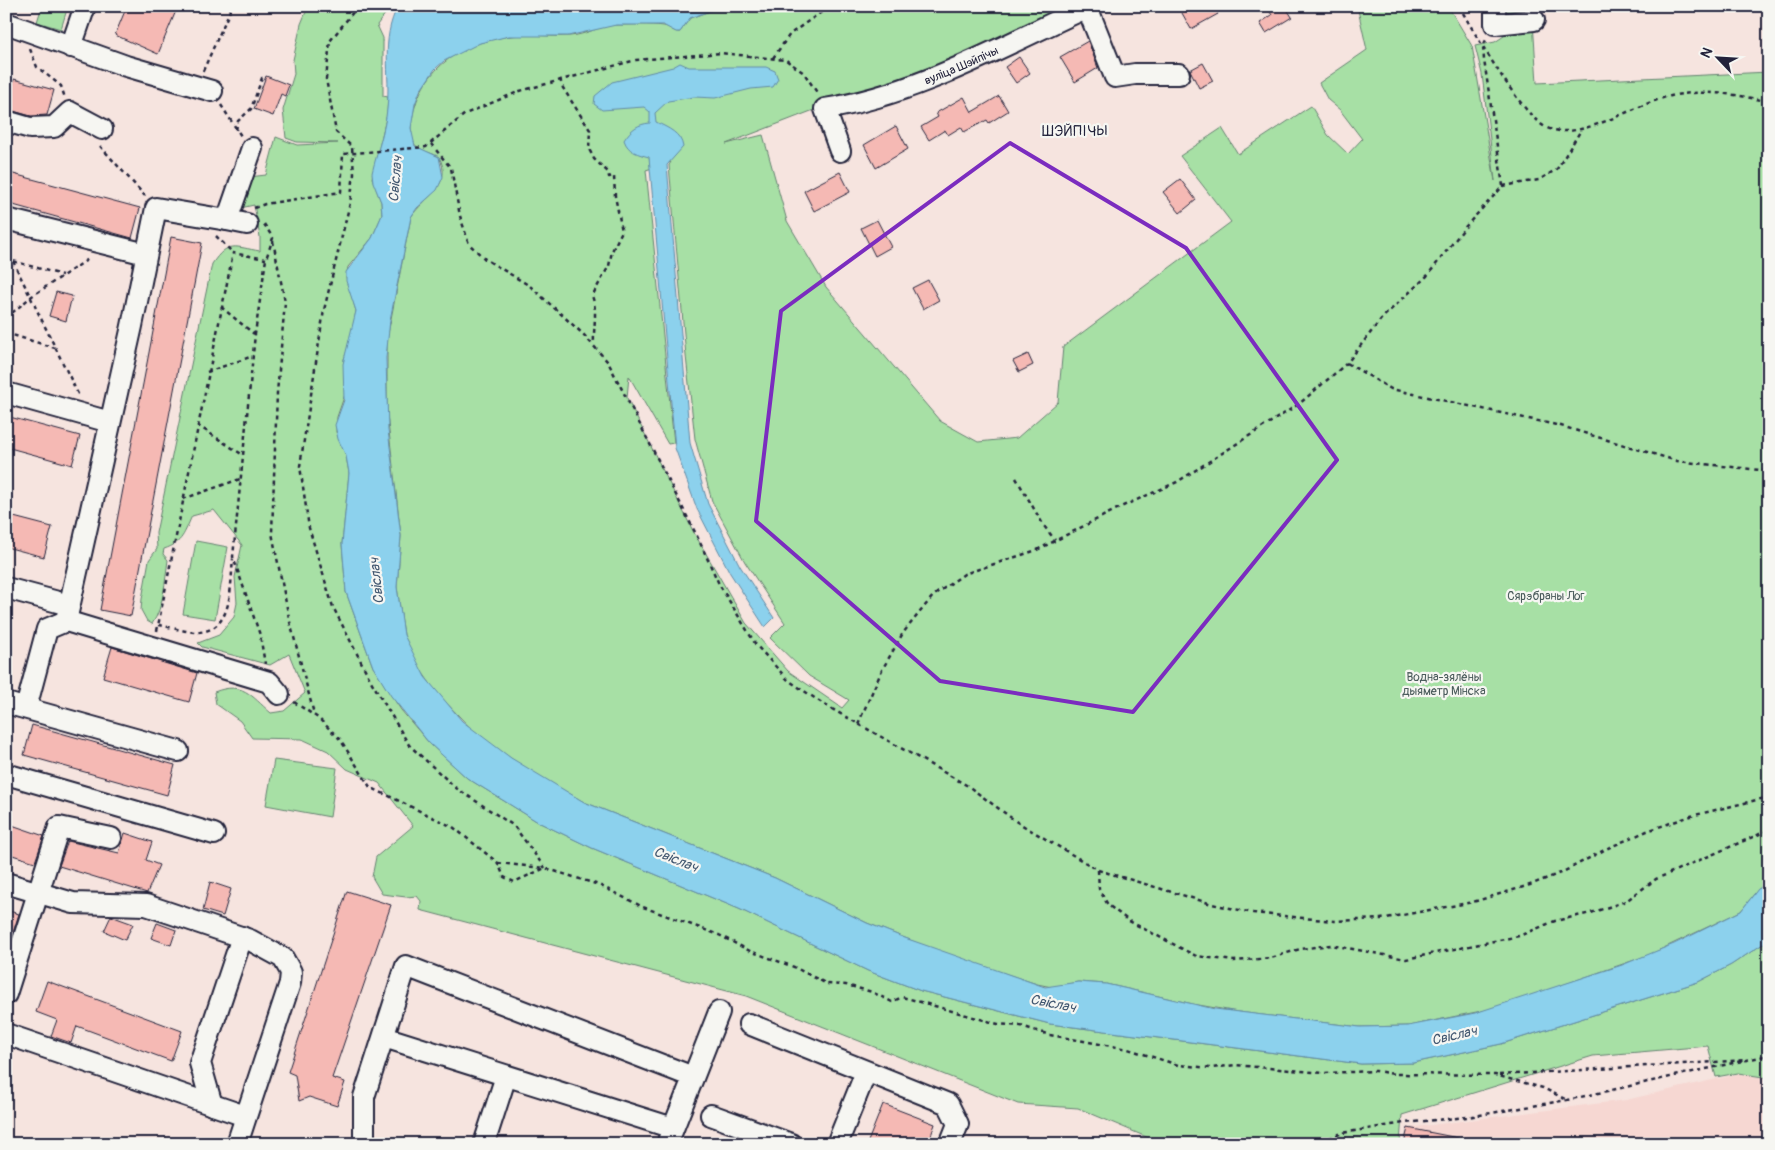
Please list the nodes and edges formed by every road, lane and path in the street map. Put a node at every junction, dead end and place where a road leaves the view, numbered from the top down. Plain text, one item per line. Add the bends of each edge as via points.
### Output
1 (85, 6) edge
2 (232, 6) edge
3 (358, 6) edge
4 (830, 6) edge
5 (1460, 6) edge
6 (1089, 7) edge
7 (1495, 15) edge
8 (1534, 20) dead end
9 (6, 23) edge
10 (1483, 46) junction
11 (71, 47) junction
12 (773, 58) junction
13 (1179, 74) dead end
14 (560, 79) junction
15 (265, 80) dead end
16 (206, 84) junction
17 (1769, 102) edge
18 (825, 109) junction
19 (6, 122) edge
20 (102, 129) dead end
21 (1582, 129) junction
22 (236, 130) junction
23 (430, 144) junction
24 (252, 148) joint
25 (840, 151) dead end
26 (352, 152) junction
27 (1503, 186) junction
28 (265, 204) dead end
29 (256, 218) joint
30 (6, 219) edge
31 (227, 220) junction
32 (272, 238) junction
33 (6, 248) edge
34 (146, 254) junction
35 (92, 256) dead end
36 (6, 259) edge
37 (266, 259) junction
38 (14, 261) junction
39 (63, 275) junction
40 (32, 296) junction
41 (220, 307) junction
42 (6, 318) edge
43 (6, 333) edge
44 (255, 334) junction
45 (594, 346) junction
46 (56, 348) junction
47 (253, 356) junction
48 (1347, 363) junction
49 (207, 372) junction
50 (6, 393) edge
51 (88, 416) junction
52 (110, 422) junction
53 (197, 425) junction
54 (243, 456) junction
55 (1769, 472) edge
56 (241, 478) junction
57 (1016, 478) dead end
58 (183, 499) junction
59 (1055, 540) junction
60 (234, 558) junction
61 (6, 588) edge
62 (67, 613) junction
63 (159, 625) junction
64 (153, 647) junction
65 (274, 688) junction
66 (6, 703) edge
67 (26, 708) junction
68 (314, 715) junction
69 (858, 724) junction
70 (178, 751) dead end
71 (6, 774) edge
72 (1769, 797) edge
73 (1769, 830) edge
74 (214, 834) dead end
75 (111, 838) dead end
76 (498, 864) junction
77 (545, 868) junction
78 (1098, 870) junction
79 (6, 882) edge
80 (39, 893) junction
81 (242, 937) junction
82 (6, 994) edge
83 (719, 1012) dead end
84 (749, 1024) dead end
85 (6, 1034) edge
86 (384, 1037) junction
87 (1769, 1056) edge
88 (1757, 1060) junction
89 (866, 1072) junction
90 (1495, 1075) junction
91 (506, 1076) junction
92 (693, 1077) junction
93 (1567, 1100) junction
94 (212, 1105) junction
95 (711, 1115) dead end
96 (246, 1116) junction
97 (670, 1136) edge
98 (237, 1144) edge
99 (364, 1144) edge
100 (484, 1144) edge
101 (791, 1144) edge
102 (836, 1144) edge
103 (950, 1144) edge
104 (1250, 1144) edge
105 (1283, 1144) edge
106 (1314, 1144) edge

1 - 11 street
2 - 16 path
3 - 26 path via 330,41 326,79 336,132 352,147
4 - 12 path via 790,34
5 - 10 path
6 - 13 street via 1115,77
6 - 18 street, вуліца Шэйпічы via 967,64 861,103
7 - 8 street
7 - 10 path
9 - 11 street
10 - 21 path via 1540,124 1560,132
10 - 27 path
11 - 16 street via 126,66
12 - 14 path via 721,53 646,59
12 - 18 path via 786,60 804,73
14 - 23 path via 520,91 465,114
14 - 45 path via 590,130 590,149 594,159 608,172 609,178 614,176 622,231 609,266 592,296 596,306
15 - 22 path via 262,78 252,110 238,120
16 - 22 path
17 - 21 path via 1718,93 1672,95
18 - 25 street
19 - 20 street via 30,128 54,127 70,112
21 - 27 path via 1557,169 1539,180
22 - 24 path
23 - 26 path via 426,147
23 - 45 path via 451,168 469,244 485,259 530,286
24 - 31 street
26 - 28 path via 343,154 341,192
26 - 77 path via 354,174 350,203 324,310 300,466 309,528 333,606 371,681 409,745 456,788 514,826
27 - 48 path via 1466,226 1428,276 1382,318
29 - 31 street
29 - 32 path
30 - 34 street
31 - 34 street via 156,208
32 - 37 path
32 - 68 path via 285,302 277,393 272,533 289,618
33 - 38 path
34 - 52 street
35 - 39 path
36 - 38 path
37 - 41 path via 233,253
37 - 44 path
38 - 39 path
38 - 40 path
39 - 40 path
40 - 42 path
40 - 46 path
41 - 44 path
41 - 49 path
43 - 46 path
44 - 47 path
45 - 69 path via 608,362 719,584 756,645 788,680
46 - 51 path
47 - 49 path
47 - 54 path
48 - 55 path via 1392,389 1561,426 1677,461
48 - 59 path via 1299,404 1184,478
49 - 53 path
50 - 51 street
51 - 52 street
52 - 62 street
53 - 54 path
53 - 58 path
54 - 56 path
56 - 58 path
56 - 60 path
57 - 59 path
58 - 63 path
59 - 69 path via 1020,556 964,574 933,596 903,633
60 - 63 path via 228,606 218,626 195,632
60 - 65 path
61 - 62 street
62 - 64 street
62 - 67 street via 47,629
63 - 64 path
64 - 65 street
65 - 68 path
66 - 67 street
67 - 70 street
68 - 76 path via 340,740 370,787 453,827
69 - 78 path via 968,786 1017,822
71 - 74 street
72 - 78 path via 1691,816 1647,832 1530,885 1473,902 1381,919 1334,920 1253,912 1212,904
73 - 78 path via 1656,879 1626,901 1555,921 1519,936 1406,959 1330,945 1300,949 1271,958 1234,961 1196,956 1129,922 1108,905 1099,889
75 - 80 street via 59,827
76 - 77 path
76 - 77 path via 504,877 514,882
77 - 90 path via 600,885 643,907 794,967 827,984 872,992 892,1002 902,997 998,1024 1128,1049 1178,1065 1211,1068 1235,1065 1324,1073 1376,1071
79 - 80 street
80 - 81 street via 73,903 146,906
80 - 82 street
81 - 94 street via 200,1063
81 - 96 street via 283,958 291,972
83 - 92 street
84 - 89 street
85 - 94 street
86 - 91 street
86 - 92 street via 406,966
86 - 99 street via 364,1097
87 - 88 path
88 - 90 path
88 - 93 path
89 - 102 street
89 - 103 street via 948,1104 958,1124
90 - 93 path via 1543,1088
91 - 97 street
91 - 100 street
92 - 97 street
93 - 106 path via 1342,1133
94 - 96 street
95 - 101 street
96 - 98 street
104 - 105 path

